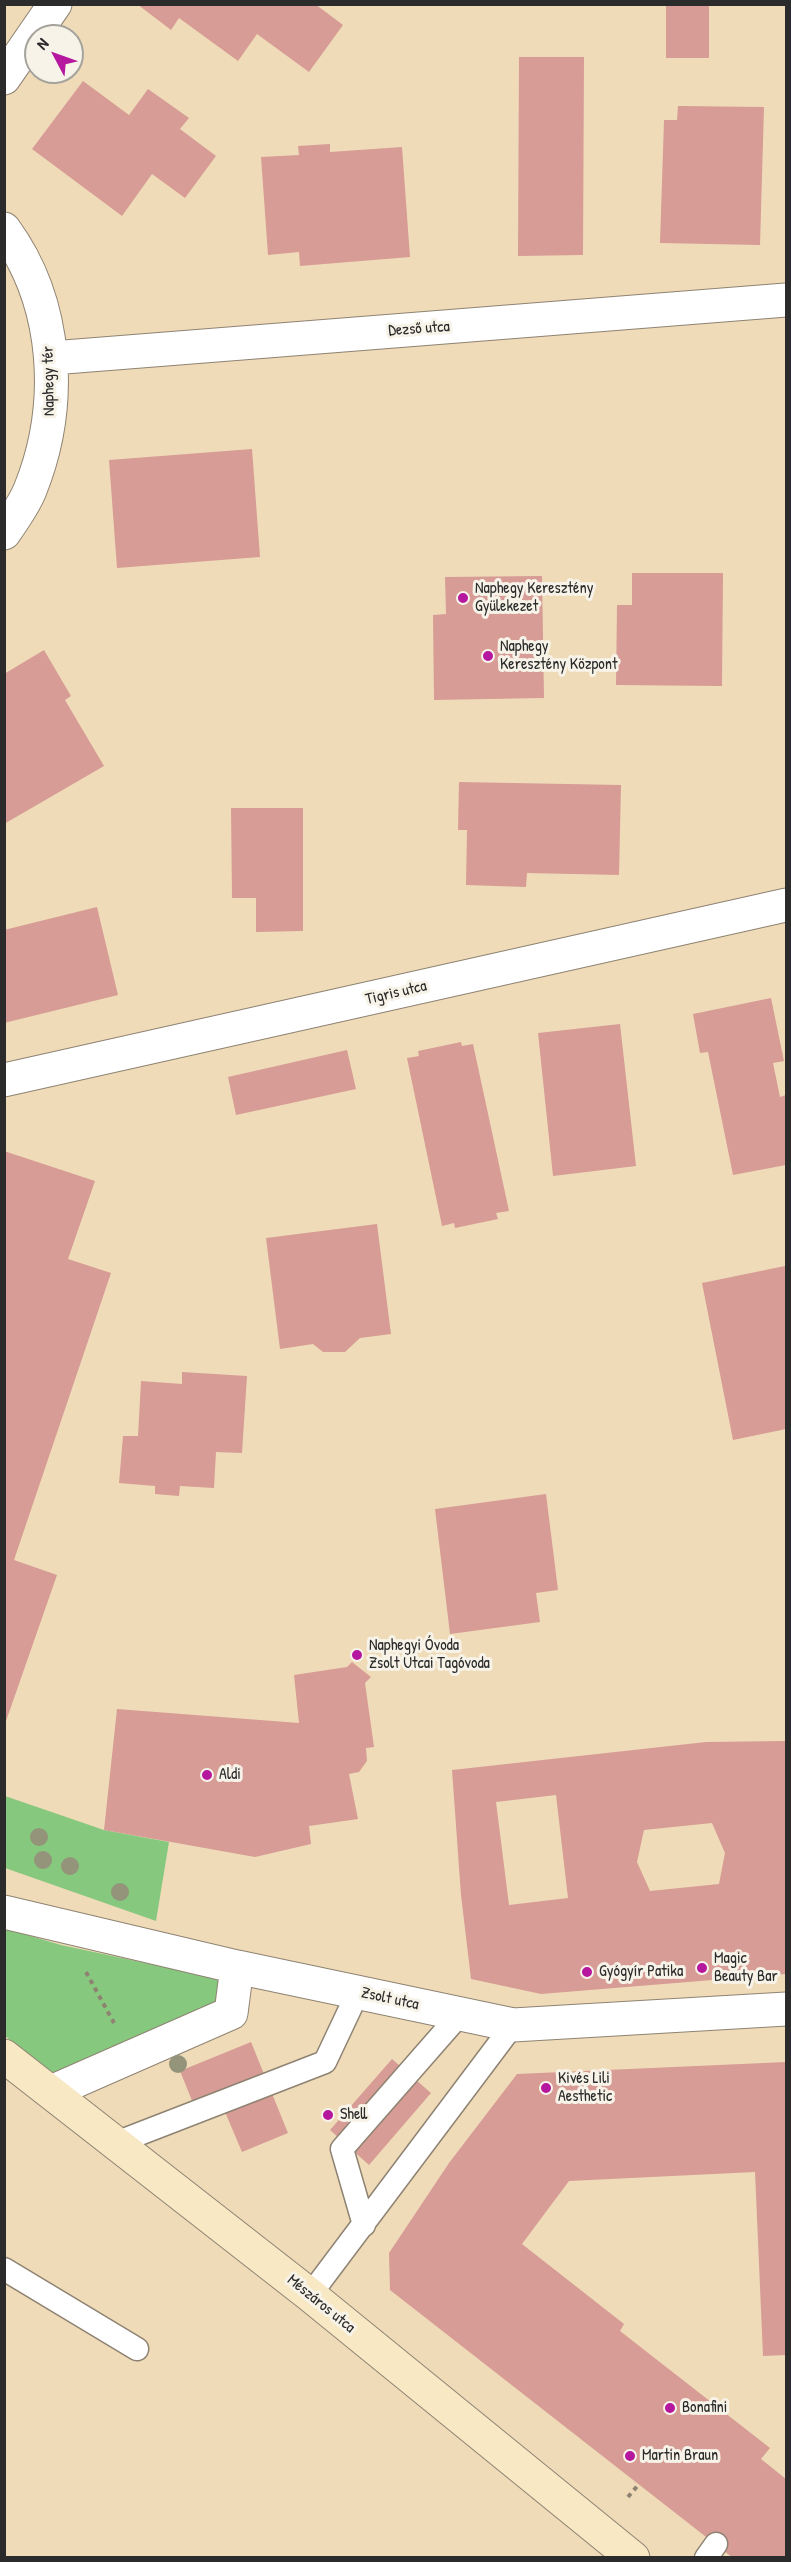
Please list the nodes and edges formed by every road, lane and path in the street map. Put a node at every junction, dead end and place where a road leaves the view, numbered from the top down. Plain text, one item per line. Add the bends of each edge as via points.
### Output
1 (55, 4) edge
2 (4, 78) edge
3 (4, 229) edge
4 (786, 300) edge
5 (52, 358) junction
6 (4, 533) edge
7 (786, 905) edge
8 (4, 1080) edge
9 (4, 1912) edge
10 (237, 1967) junction
11 (92, 1983) dead end
12 (358, 1992) junction
13 (786, 2009) edge
14 (461, 2013) junction
15 (115, 2025) dead end
16 (513, 2025) junction
17 (4, 2056) edge
18 (51, 2092) junction
19 (116, 2143) junction
20 (364, 2225) junction
21 (4, 2269) edge
22 (310, 2295) junction
23 (137, 2349) dead end
24 (639, 2484) dead end
25 (628, 2497) dead end
26 (633, 2558) edge

1 - 2 street
3 - 5 street, Naphegy tér via 29,271 44,314
4 - 5 street, Dezső utca
5 - 6 street, Naphegy tér via 50,426 30,492
7 - 8 street, Tigris utca
9 - 10 street
10 - 12 street, Zsolt utca
10 - 18 street via 231,2013
11 - 15 path
12 - 14 street, Zsolt utca
12 - 19 lane via 325,2062
13 - 16 street, Zsolt utca
14 - 16 street, Zsolt utca
14 - 20 lane via 342,2149
16 - 20 lane
17 - 18 street, Mészáros utca
18 - 19 street, Mészáros utca
19 - 22 street, Mészáros utca
20 - 22 lane
21 - 23 lane
22 - 26 street, Mészáros utca
24 - 25 path

